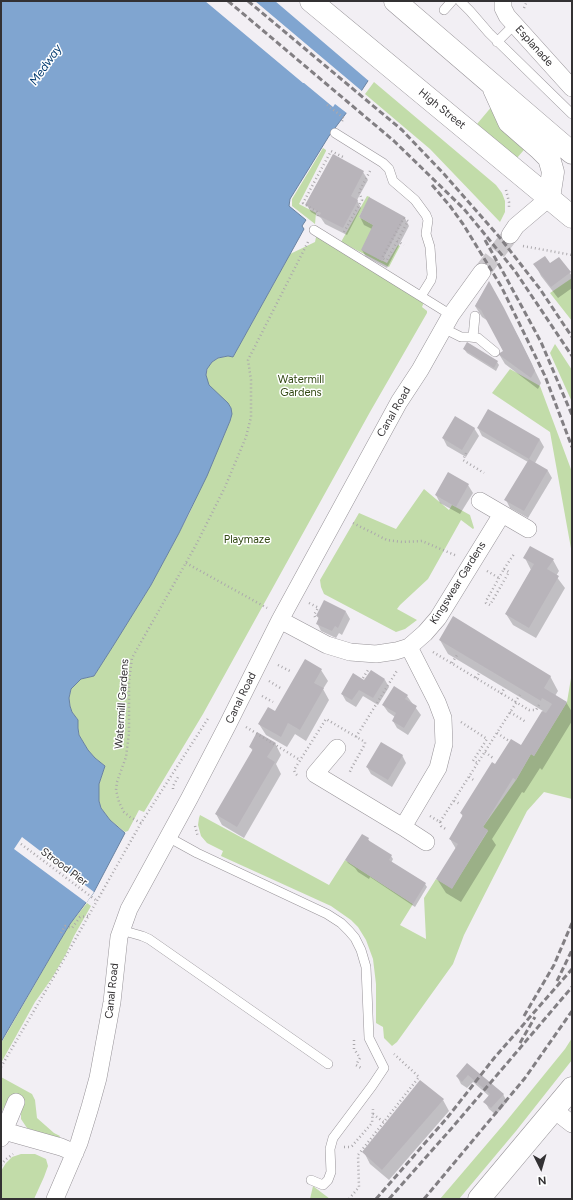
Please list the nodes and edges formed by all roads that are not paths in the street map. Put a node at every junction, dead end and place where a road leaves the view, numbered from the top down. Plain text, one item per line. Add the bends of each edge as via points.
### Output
1 (312, 1) edge
2 (395, 1) edge
3 (452, 1) edge
4 (460, 1) edge
5 (503, 1) edge
6 (444, 10) dead end
7 (514, 25) junction
8 (498, 42) junction
9 (493, 85) junction
10 (572, 88) edge
11 (572, 114) edge
12 (335, 133) dead end
13 (572, 153) edge
14 (549, 198) junction
15 (572, 199) edge
16 (572, 217) edge
17 (314, 230) road end
18 (514, 241) tunnel mouth
19 (482, 272) tunnel mouth
20 (421, 296) junction
21 (475, 316) dead end
22 (447, 321) junction
23 (473, 337) junction
24 (495, 352) dead end
25 (480, 501) dead end
26 (502, 514) junction
27 (528, 529) dead end
28 (274, 614) junction
29 (409, 647) junction
30 (337, 748) dead end
31 (403, 827) junction
32 (168, 837) junction
33 (428, 842) dead end
34 (121, 930) junction
35 (328, 1064) dead end
36 (572, 1088) edge
37 (16, 1102) dead end
38 (554, 1110) junction
39 (572, 1124) edge
40 (4, 1140) edge
41 (75, 1153) junction
42 (311, 1180) dead end
43 (55, 1199) edge
44 (479, 1199) edge

1 - 14 main road, High Street
2 - 9 main road
3 - 6 lane
4 - 8 lane
5 - 7 street, Esplanade via 504,11
7 - 8 lane
7 - 10 street, Esplanade
8 - 11 lane
9 - 13 main road
9 - 14 main road via 509,122 549,158 553,172
12 - 20 lane via 386,166 393,180 415,200 426,215 432,275
14 - 15 main road
14 - 16 main road, High Street
14 - 18 street via 516,226
17 - 20 lane
19 - 22 street, Canal Road
20 - 22 lane
21 - 23 lane
22 - 23 lane via 461,337
22 - 28 street, Canal Road via 337,515
23 - 24 lane
25 - 26 street
26 - 27 street
26 - 29 street, Kingswear Gardens via 477,565 434,622
28 - 29 street, Kingswear Gardens via 327,644 350,652 376,654
28 - 32 street, Canal Road via 227,726
29 - 31 street via 437,702 442,718 444,744 438,768
30 - 31 street via 315,774
31 - 33 street
32 - 34 street, Canal Road via 129,909
32 - 42 lane via 321,911 346,927 358,942 365,962 369,1038 384,1068 333,1138 329,1178 323,1185
34 - 35 lane via 149,939
34 - 41 street, Canal Road via 102,1060
36 - 38 main road
37 - 40 street
38 - 39 street
38 - 44 main road
40 - 41 street via 61,1147
41 - 43 street, Canal Road

